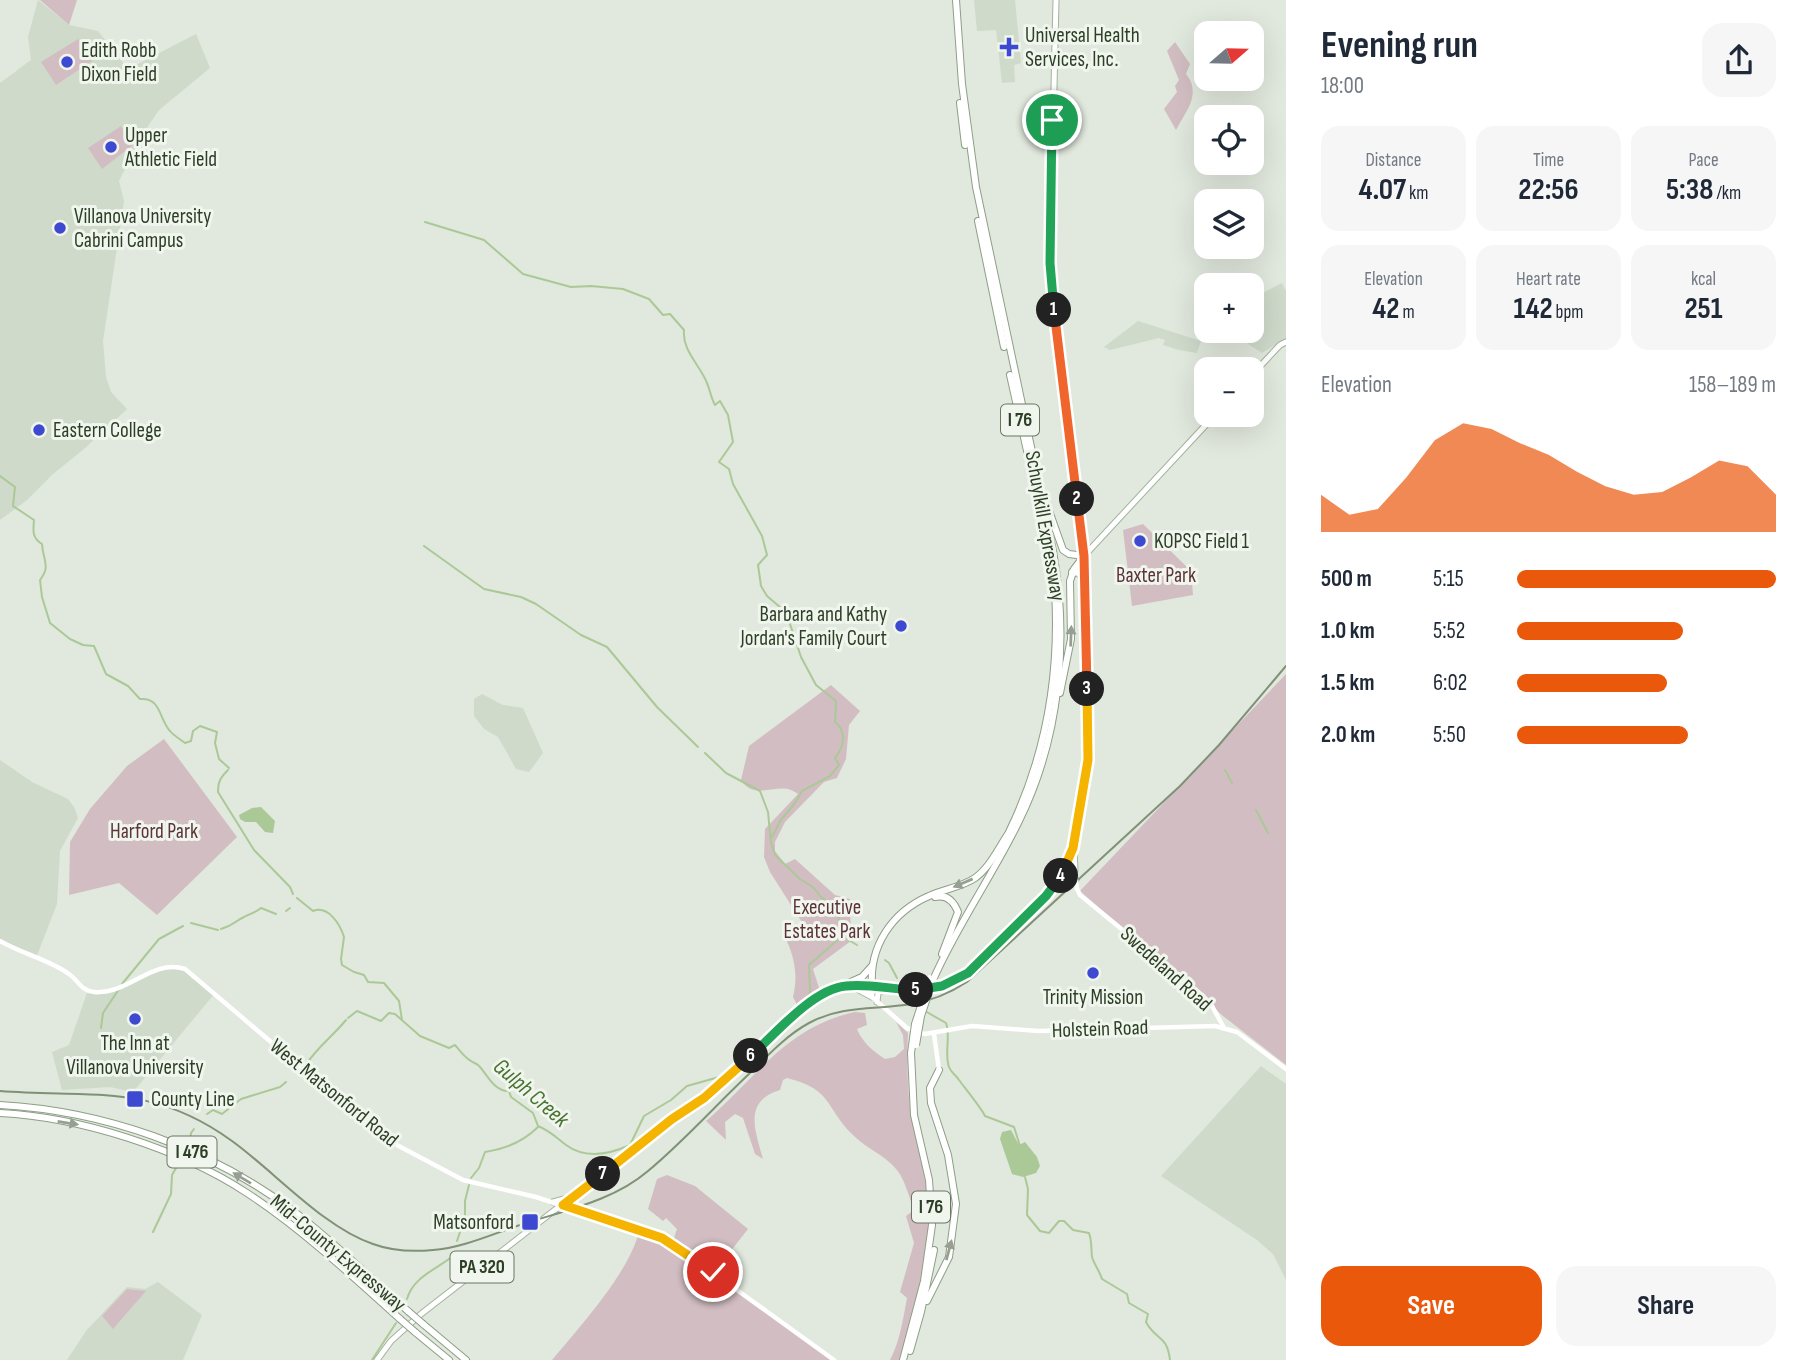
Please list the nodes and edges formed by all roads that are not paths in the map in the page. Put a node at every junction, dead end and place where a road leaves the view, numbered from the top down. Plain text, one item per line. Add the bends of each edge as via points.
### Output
1 (955, 0) edge
2 (1056, 0) edge
3 (1286, 342) edge
4 (1264, 362) edge
5 (1204, 427) edge
6 (1029, 435) junction
7 (1084, 556) junction
8 (1072, 572) junction
9 (1084, 581) junction
10 (1054, 709) junction
11 (1008, 834) junction
12 (1073, 848) junction
13 (1068, 864) junction
14 (1075, 870) junction
15 (1060, 878) junction
16 (1076, 879) junction
17 (0, 942) edge
18 (941, 955) junction
19 (873, 964) junction
20 (932, 979) junction
21 (850, 985) junction
22 (842, 986) junction
23 (872, 987) junction
24 (889, 989) junction
25 (874, 1000) junction
26 (1223, 1027) junction
27 (934, 1034) junction
28 (913, 1054) junction
29 (1286, 1069) edge
30 (939, 1070) joint
31 (941, 1081) dead end
32 (933, 1083) junction
33 (0, 1105) edge
34 (0, 1113) edge
35 (575, 1196) junction
36 (553, 1202) junction
37 (563, 1205) junction
38 (921, 1312) junction
39 (377, 1360) edge
40 (449, 1360) edge
41 (466, 1360) edge
42 (834, 1360) edge
43 (905, 1360) edge

1 - 6 highway, Schuylkill Expressway / I 76 via 976,187
1 - 11 highway, Schuylkill Expressway / I 76 via 961,116 975,201 1055,593 1050,707 1035,765
2 - 7 main road via 1050,263
3 - 4 main road
5 - 7 main road
6 - 7 highway via 1061,547 1068,554
6 - 10 highway, Schuylkill Expressway / I 76 via 1054,551 1060,607
7 - 8 highway
7 - 9 main road
8 - 9 highway
10 -> 8 highway via 1070,645
9 - 12 main road via 1088,760
10 - 20 highway, Schuylkill Expressway / I 76 via 1020,820
11 - 18 highway, Schuylkill Expressway / I 76
11 -> 19 highway via 977,876 929,896 887,928
12 - 13 main road
12 - 14 main road
13 - 14 main road
13 - 15 main road
13 - 16 main road, Swedeland Road
14 - 16 main road
15 - 16 main road
15 - 24 main road via 968,973 942,986
16 - 26 main road, Swedeland Road, bridge via 1080,895 1205,999
17 - 36 main road, West Matsonford Road via 96,992 123,986 160,967 186,968 395,1144 463,1180
18 - 20 highway, Schuylkill Expressway / I 76
18 - 23 highway via 958,912 952,901 940,895 913,907 890,931 881,946
19 - 22 highway via 862,977
19 - 23 highway
20 - 28 highway, Schuylkill Expressway / I 76, bridge
21 - 22 main road, PA 320
21 - 23 main road, PA 320
21 - 25 main road
22 - 35 main road, PA 320 via 821,994 704,1098
23 - 24 main road
23 - 25 main road
24 - 25 main road
25 - 27 main road via 907,1028
26 - 27 main road, Holstein Road via 1038,1031 976,1026
26 - 29 main road, Swedeland Road via 1250,1040
27 - 30 main road
28 - 38 highway, Schuylkill Expressway / I 76 via 936,1228
28 - 43 highway, Schuylkill Expressway / I 76 via 914,1115 929,1180 932,1225
30 - 32 highway
31 - 32 highway
38 -> 32 highway via 948,1257 956,1204 948,1156 931,1103
41 -> 33 highway, Mid-County Expressway / I 476, bridge via 290,1209 214,1162 113,1123
34 -> 40 highway, Mid-County Expressway / I 476, bridge via 106,1131 208,1171 282,1218
35 - 36 main road
35 - 37 main road, PA 320
36 - 37 main road, West Matsonford Road
37 - 39 main road, PA 320 via 421,1314
37 - 42 main road, West Matsonford Road via 669,1241
38 - 43 highway, Schuylkill Expressway / I 76

